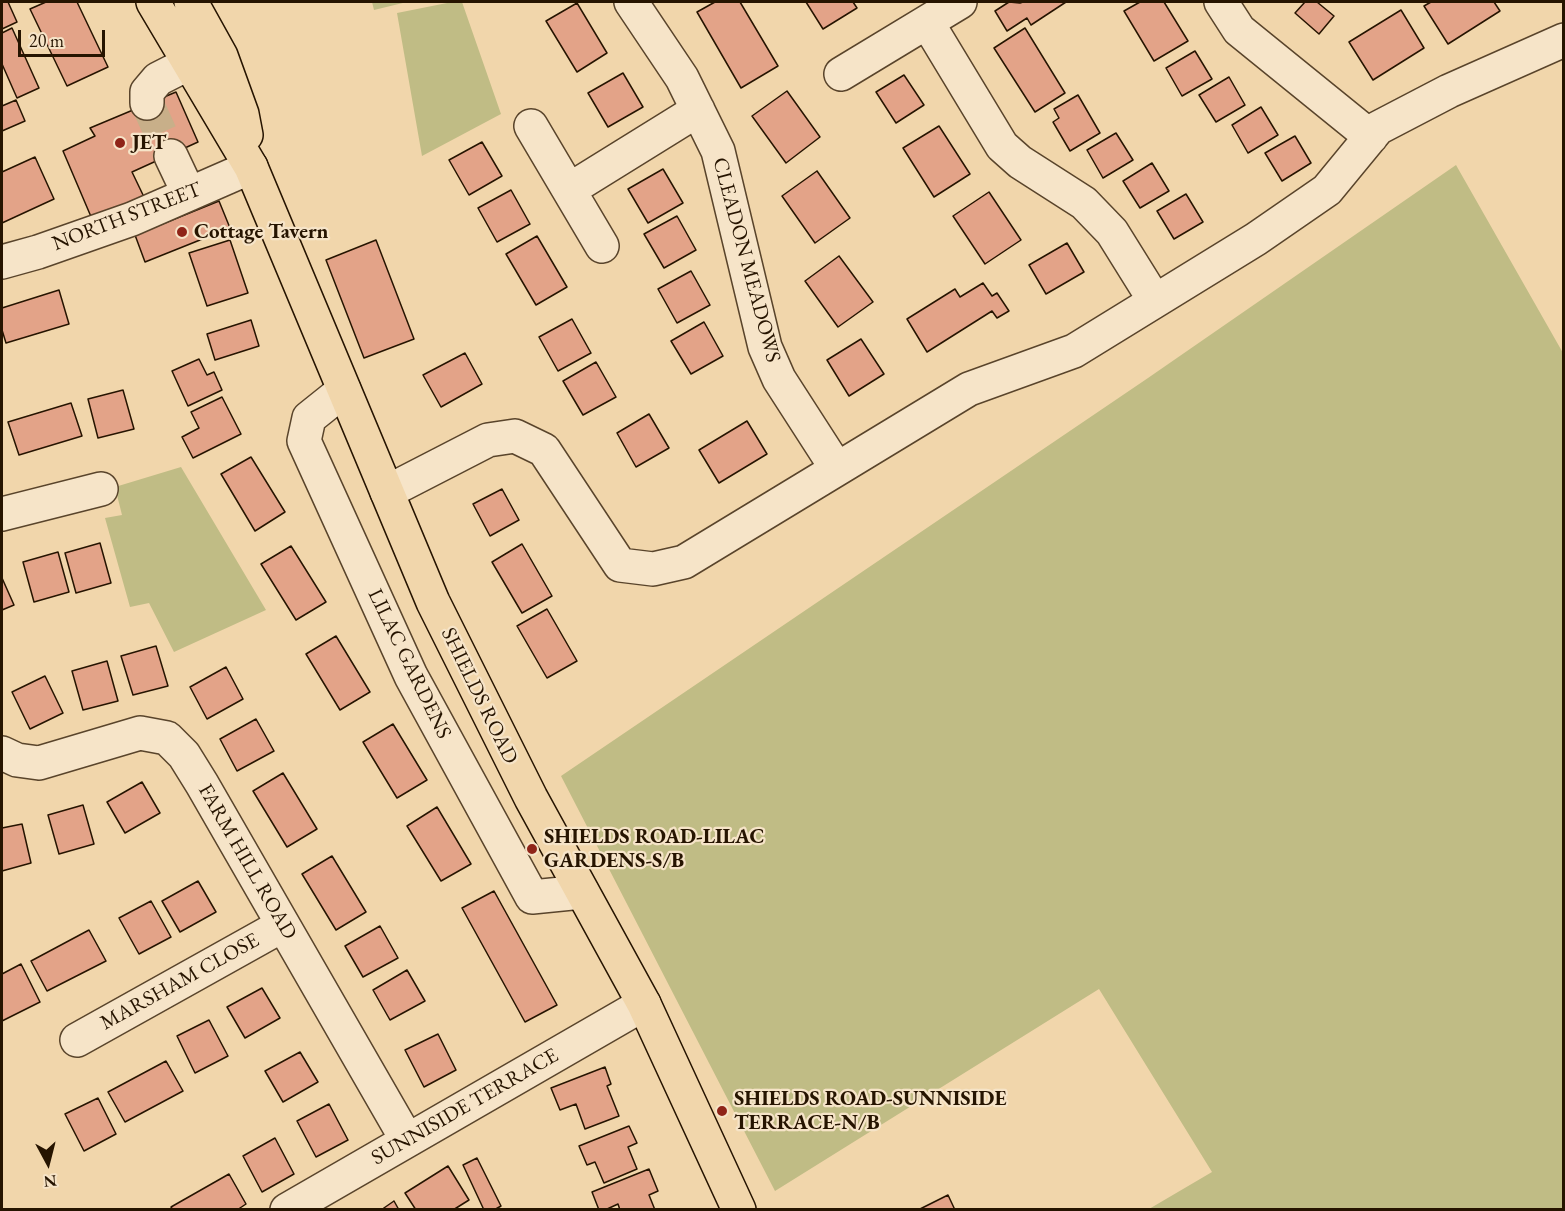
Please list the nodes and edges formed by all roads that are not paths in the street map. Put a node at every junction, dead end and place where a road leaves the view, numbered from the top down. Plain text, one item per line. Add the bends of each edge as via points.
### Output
1 (153, 2) edge
2 (191, 2) edge
3 (631, 2) edge
4 (960, 2) edge
5 (1221, 2) edge
6 (927, 22) junction
7 (1563, 40) edge
8 (203, 56) junction
9 (841, 74) dead end
10 (147, 104) dead end
11 (698, 110) junction
12 (531, 126) dead end
13 (1371, 137) junction
14 (171, 156) tunnel mouth
15 (251, 167) junction
16 (569, 190) junction
17 (189, 194) junction
18 (602, 246) dead end
19 (2, 261) edge
20 (1155, 301) junction
21 (344, 390) junction
22 (837, 469) junction
23 (101, 489) dead end
24 (387, 492) junction
25 (2, 514) edge
26 (2, 753) edge
27 (582, 892) junction
28 (283, 925) junction
29 (644, 1004) junction
30 (76, 1040) dead end
31 (407, 1140) junction
32 (289, 1209) edge
33 (739, 1209) edge

1 - 8 highway, SHIELDS ROAD
2 - 8 highway, SHIELDS ROAD
3 - 11 street, CLEADON MEADOWS via 682,78
4 - 6 street
5 - 13 street via 1239,30
6 - 9 street
6 - 20 street via 1002,146 1020,162 1084,202 1112,232
7 - 13 street via 1449,91 1378,128
8 - 10 street via 158,79 147,92
8 - 15 highway, SHIELDS ROAD via 242,114
11 - 16 street
11 - 22 street, CLEADON MEADOWS via 718,151 765,347 779,379
12 - 16 street
13 - 20 street via 1327,190 1256,240
14 - 17 street
15 - 17 street, NORTH STREET
15 - 21 highway, SHIELDS ROAD
16 - 18 street
17 - 19 street, NORTH STREET via 111,226
20 - 22 street via 1074,351 969,389
21 - 24 highway, SHIELDS ROAD
21 - 27 street, LILAC GARDENS via 309,418 304,441 411,676 532,897
22 - 24 street via 684,562 653,569 620,565 544,450 515,436 489,440
23 - 25 street
24 - 27 highway, SHIELDS ROAD via 432,602
26 - 28 street, FARM HILL ROAD via 39,763 140,733 166,738 184,755
27 - 29 highway, SHIELDS ROAD
28 - 30 street, MARSHAM CLOSE
28 - 31 street, FARM HILL ROAD
29 - 31 street, SUNNISIDE TERRACE
29 - 33 highway, SHIELDS ROAD
31 - 32 street, SUNNISIDE TERRACE

